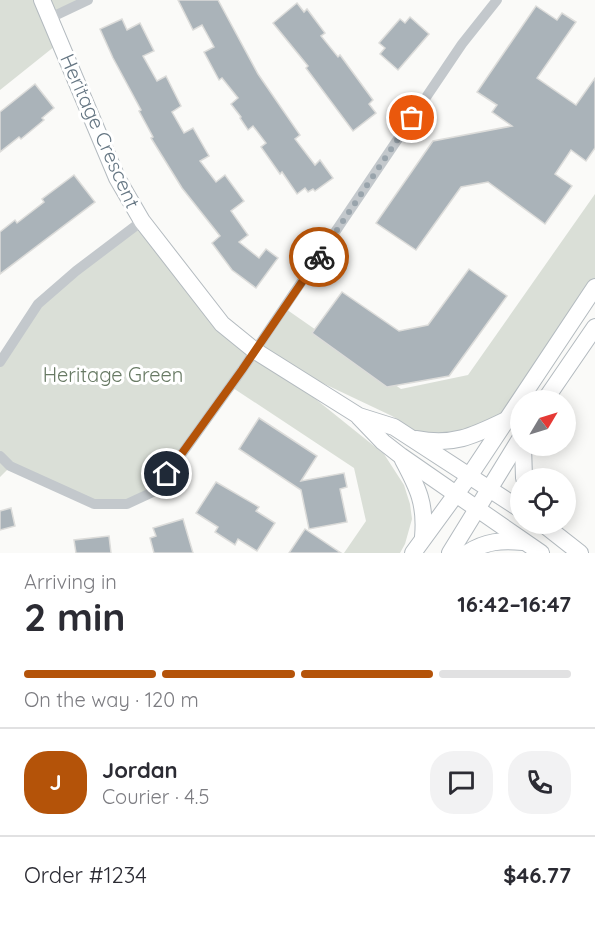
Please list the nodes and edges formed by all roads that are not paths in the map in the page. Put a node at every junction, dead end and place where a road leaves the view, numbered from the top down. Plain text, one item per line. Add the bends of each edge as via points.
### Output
1 (42, 0) edge
2 (88, 0) edge
3 (497, 0) edge
4 (50, 18) junction
5 (142, 221) junction
6 (595, 287) edge
7 (595, 327) edge
8 (254, 350) junction
9 (0, 362) edge
10 (551, 390) edge
11 (359, 416) junction
12 (505, 421) junction
13 (410, 438) junction
14 (0, 456) edge
15 (401, 456) junction
16 (511, 456) edge
17 (470, 475) junction
18 (491, 489) junction
19 (456, 494) junction
20 (510, 502) edge
21 (478, 509) junction
22 (557, 534) edge
23 (423, 538) junction
24 (525, 542) junction
25 (413, 553) edge
26 (450, 553) edge
27 (467, 553) edge
28 (541, 553) edge
29 (580, 553) edge

1 - 4 street, Heritage Crescent
2 - 4 street
3 - 8 street via 462,44
4 - 5 street, Heritage Crescent via 117,178
5 - 8 street, Heritage Crescent via 222,324
5 - 9 street via 38,304
6 - 12 street
7 - 10 street
8 - 11 street, Heritage Crescent
8 - 14 street via 155,491 127,504 94,504 10,466
11 - 13 street, Heritage Crescent via 394,427
11 - 15 street, Heritage Crescent
12 - 13 street via 451,442
12 - 17 street
13 - 17 street, Heritage Crescent
15 - 19 street, Heritage Crescent
15 - 23 street via 422,500
16 - 18 street
17 - 18 street, Heritage Crescent
17 - 19 street
18 - 20 street, Heritage Crescent
18 - 21 street
19 - 21 street, Heritage Crescent
19 - 23 street
21 - 24 street, Heritage Crescent
21 - 26 street
22 - 29 street
23 - 25 street
24 - 27 street via 486,543
24 - 28 street, Heritage Crescent

